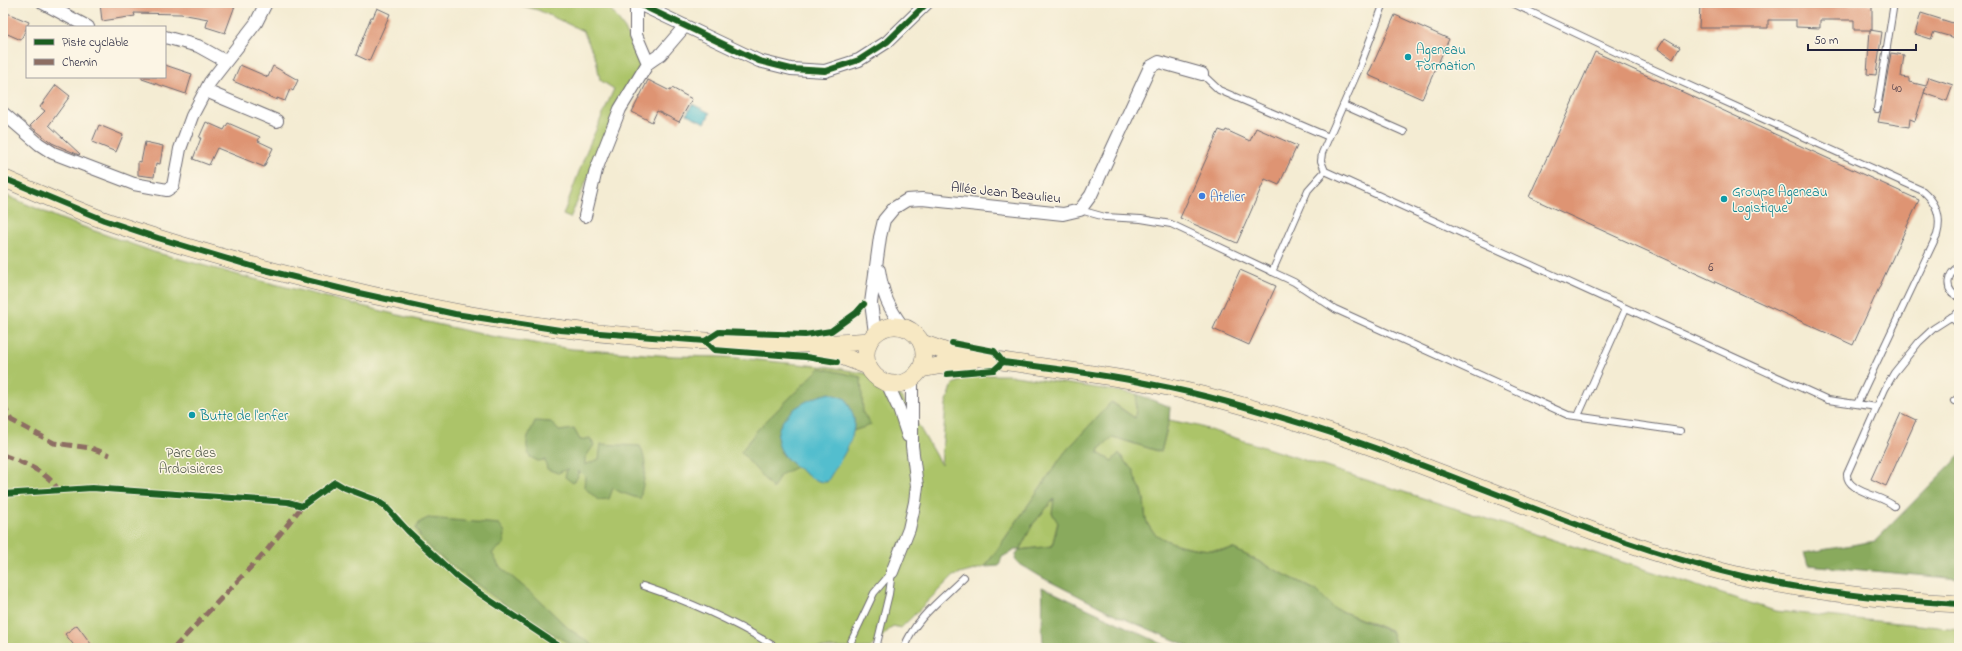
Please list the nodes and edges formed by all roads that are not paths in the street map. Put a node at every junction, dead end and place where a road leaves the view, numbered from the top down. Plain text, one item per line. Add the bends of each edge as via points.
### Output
1 (43, 3) edge
2 (266, 3) edge
3 (636, 3) edge
4 (927, 3) edge
5 (1384, 3) edge
6 (1512, 3) edge
7 (1894, 3) edge
8 (86, 26) edge
9 (685, 26) junction
10 (166, 37) edge
11 (225, 61) junction
12 (648, 63) junction
13 (1202, 74) joint
14 (206, 91) junction
15 (1343, 105) junction
16 (1877, 110) dead end
17 (3, 113) edge
18 (277, 122) dead end
19 (1404, 132) dead end
20 (1329, 137) junction
21 (1325, 171) junction
22 (3, 178) edge
23 (1080, 210) junction
24 (585, 216) dead end
25 (878, 263) junction
26 (1959, 266) edge
27 (1272, 272) junction
28 (1959, 297) edge
29 (1626, 308) junction
30 (1959, 312) edge
31 (1951, 317) junction
32 (1959, 325) edge
33 (903, 327) junction
34 (872, 337) junction
35 (773, 343) junction
36 (922, 343) junction
37 (1003, 362) junction
38 (868, 366) junction
39 (916, 374) junction
40 (887, 383) junction
41 (1858, 404) junction
42 (1877, 407) junction
43 (1578, 416) junction
44 (1680, 431) dead end
45 (912, 446) junction
46 (1894, 506) dead end
47 (892, 572) junction
48 (964, 577) dead end
49 (643, 586) dead end
50 (1959, 604) edge
51 (777, 648) edge
52 (848, 648) edge
53 (876, 648) edge
54 (904, 648) edge

1 - 8 street
2 - 11 street via 256,23
3 - 9 street
3 - 12 street via 636,35
4 - 9 street via 886,42 859,60 825,71 791,69 759,61
5 - 15 lane
6 - 41 lane via 1633,61 1916,188 1930,197 1938,212 1937,235
7 - 16 lane
9 - 12 street via 661,54
10 - 11 street via 198,46
11 - 14 street
12 - 24 street via 620,109 596,170
13 - 20 lane via 1219,90
13 - 23 street, Allée Jean Beaulieu via 1159,62 1150,66 1091,195
14 - 17 street via 192,116 180,150 174,182 171,189 164,190 134,184 102,173 46,149
14 - 18 street
15 - 19 lane
15 - 20 lane
20 - 21 lane via 1321,157
21 - 27 lane via 1308,190
21 - 29 lane
22 - 35 main road via 104,220 261,269 455,314 599,334
23 - 25 street, Allée Jean Beaulieu via 1063,214 922,199 907,200 894,208 884,220
23 - 27 lane via 1105,217 1171,224
25 - 33 street, Allée Jean Beaulieu via 885,300
25 - 34 street, Allée Jean Beaulieu via 871,303
26 - 28 lane via 1948,281 1950,289
27 - 43 lane via 1294,282 1335,309 1568,415
29 - 41 lane via 1828,400
29 - 43 lane
30 - 31 lane
31 - 32 lane
31 - 42 lane via 1934,328 1905,358
33 - 34 main road via 884,328
33 - 36 main road via 918,336
34 - 35 main road via 841,343
34 - 38 main road via 866,353
35 - 38 main road via 839,356
36 - 37 main road via 950,353
36 - 39 main road via 924,360
37 - 39 main road via 949,364
37 - 50 main road via 1150,384 1311,426 1596,532 1704,567 1776,584 1816,590
38 - 40 main road via 872,373
39 - 40 main road via 899,384
39 - 45 street
40 - 45 street
41 - 42 lane
42 - 46 lane via 1848,470 1847,478 1852,486
43 - 44 lane
45 - 47 street via 916,468 915,502 909,529
47 - 52 lane via 874,593
47 - 53 lane
48 - 54 lane via 921,619
49 - 51 lane via 705,609

